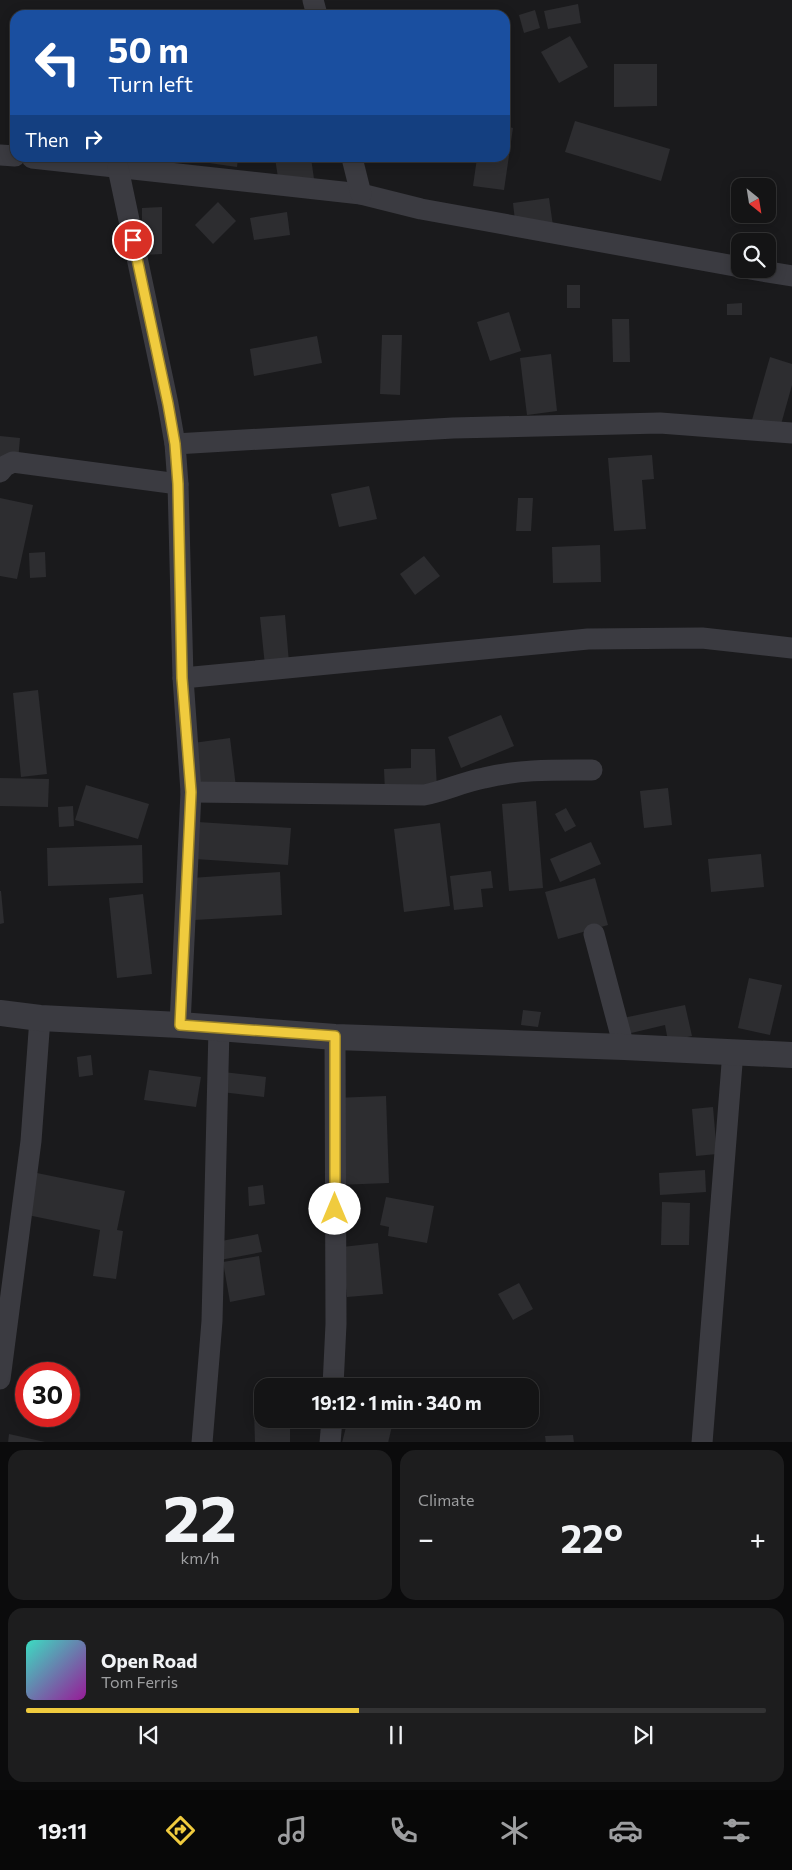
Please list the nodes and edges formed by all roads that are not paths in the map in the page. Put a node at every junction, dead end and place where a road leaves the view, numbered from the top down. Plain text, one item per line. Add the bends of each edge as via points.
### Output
1 (66, 162) edge
2 (353, 162) edge
3 (118, 168) junction
4 (361, 194) junction
5 (731, 265) edge
6 (776, 273) edge
7 (792, 276) edge
8 (792, 433) edge
9 (175, 444) junction
10 (0, 472) edge
11 (178, 484) junction
12 (792, 648) edge
13 (182, 678) junction
14 (592, 770) dead end
15 (191, 792) junction
16 (594, 934) dead end
17 (0, 1013) edge
18 (40, 1018) junction
19 (180, 1025) junction
20 (219, 1028) junction
21 (335, 1036) junction
22 (624, 1046) junction
23 (733, 1051) junction
24 (792, 1055) edge
25 (333, 1378) edge
26 (0, 1379) edge
27 (331, 1428) edge
28 (202, 1442) edge
29 (330, 1442) edge
30 (702, 1442) edge

1 - 3 street
2 - 4 street
3 - 4 street
3 - 9 street
4 - 5 street via 421,209
6 - 7 street
8 - 9 street via 660,423 453,428
9 - 11 street
10 - 11 street via 14,462
11 - 13 street
12 - 13 street via 702,638 588,639
13 - 15 street
14 - 15 street via 522,771 424,795
15 - 19 street
16 - 22 street
17 - 18 street
18 - 19 street
18 - 26 street via 31,1141
19 - 20 street
20 - 21 street
20 - 28 street via 212,1321
21 - 22 street
21 - 25 street
22 - 23 street
23 - 24 street
23 - 30 street
27 - 29 street

